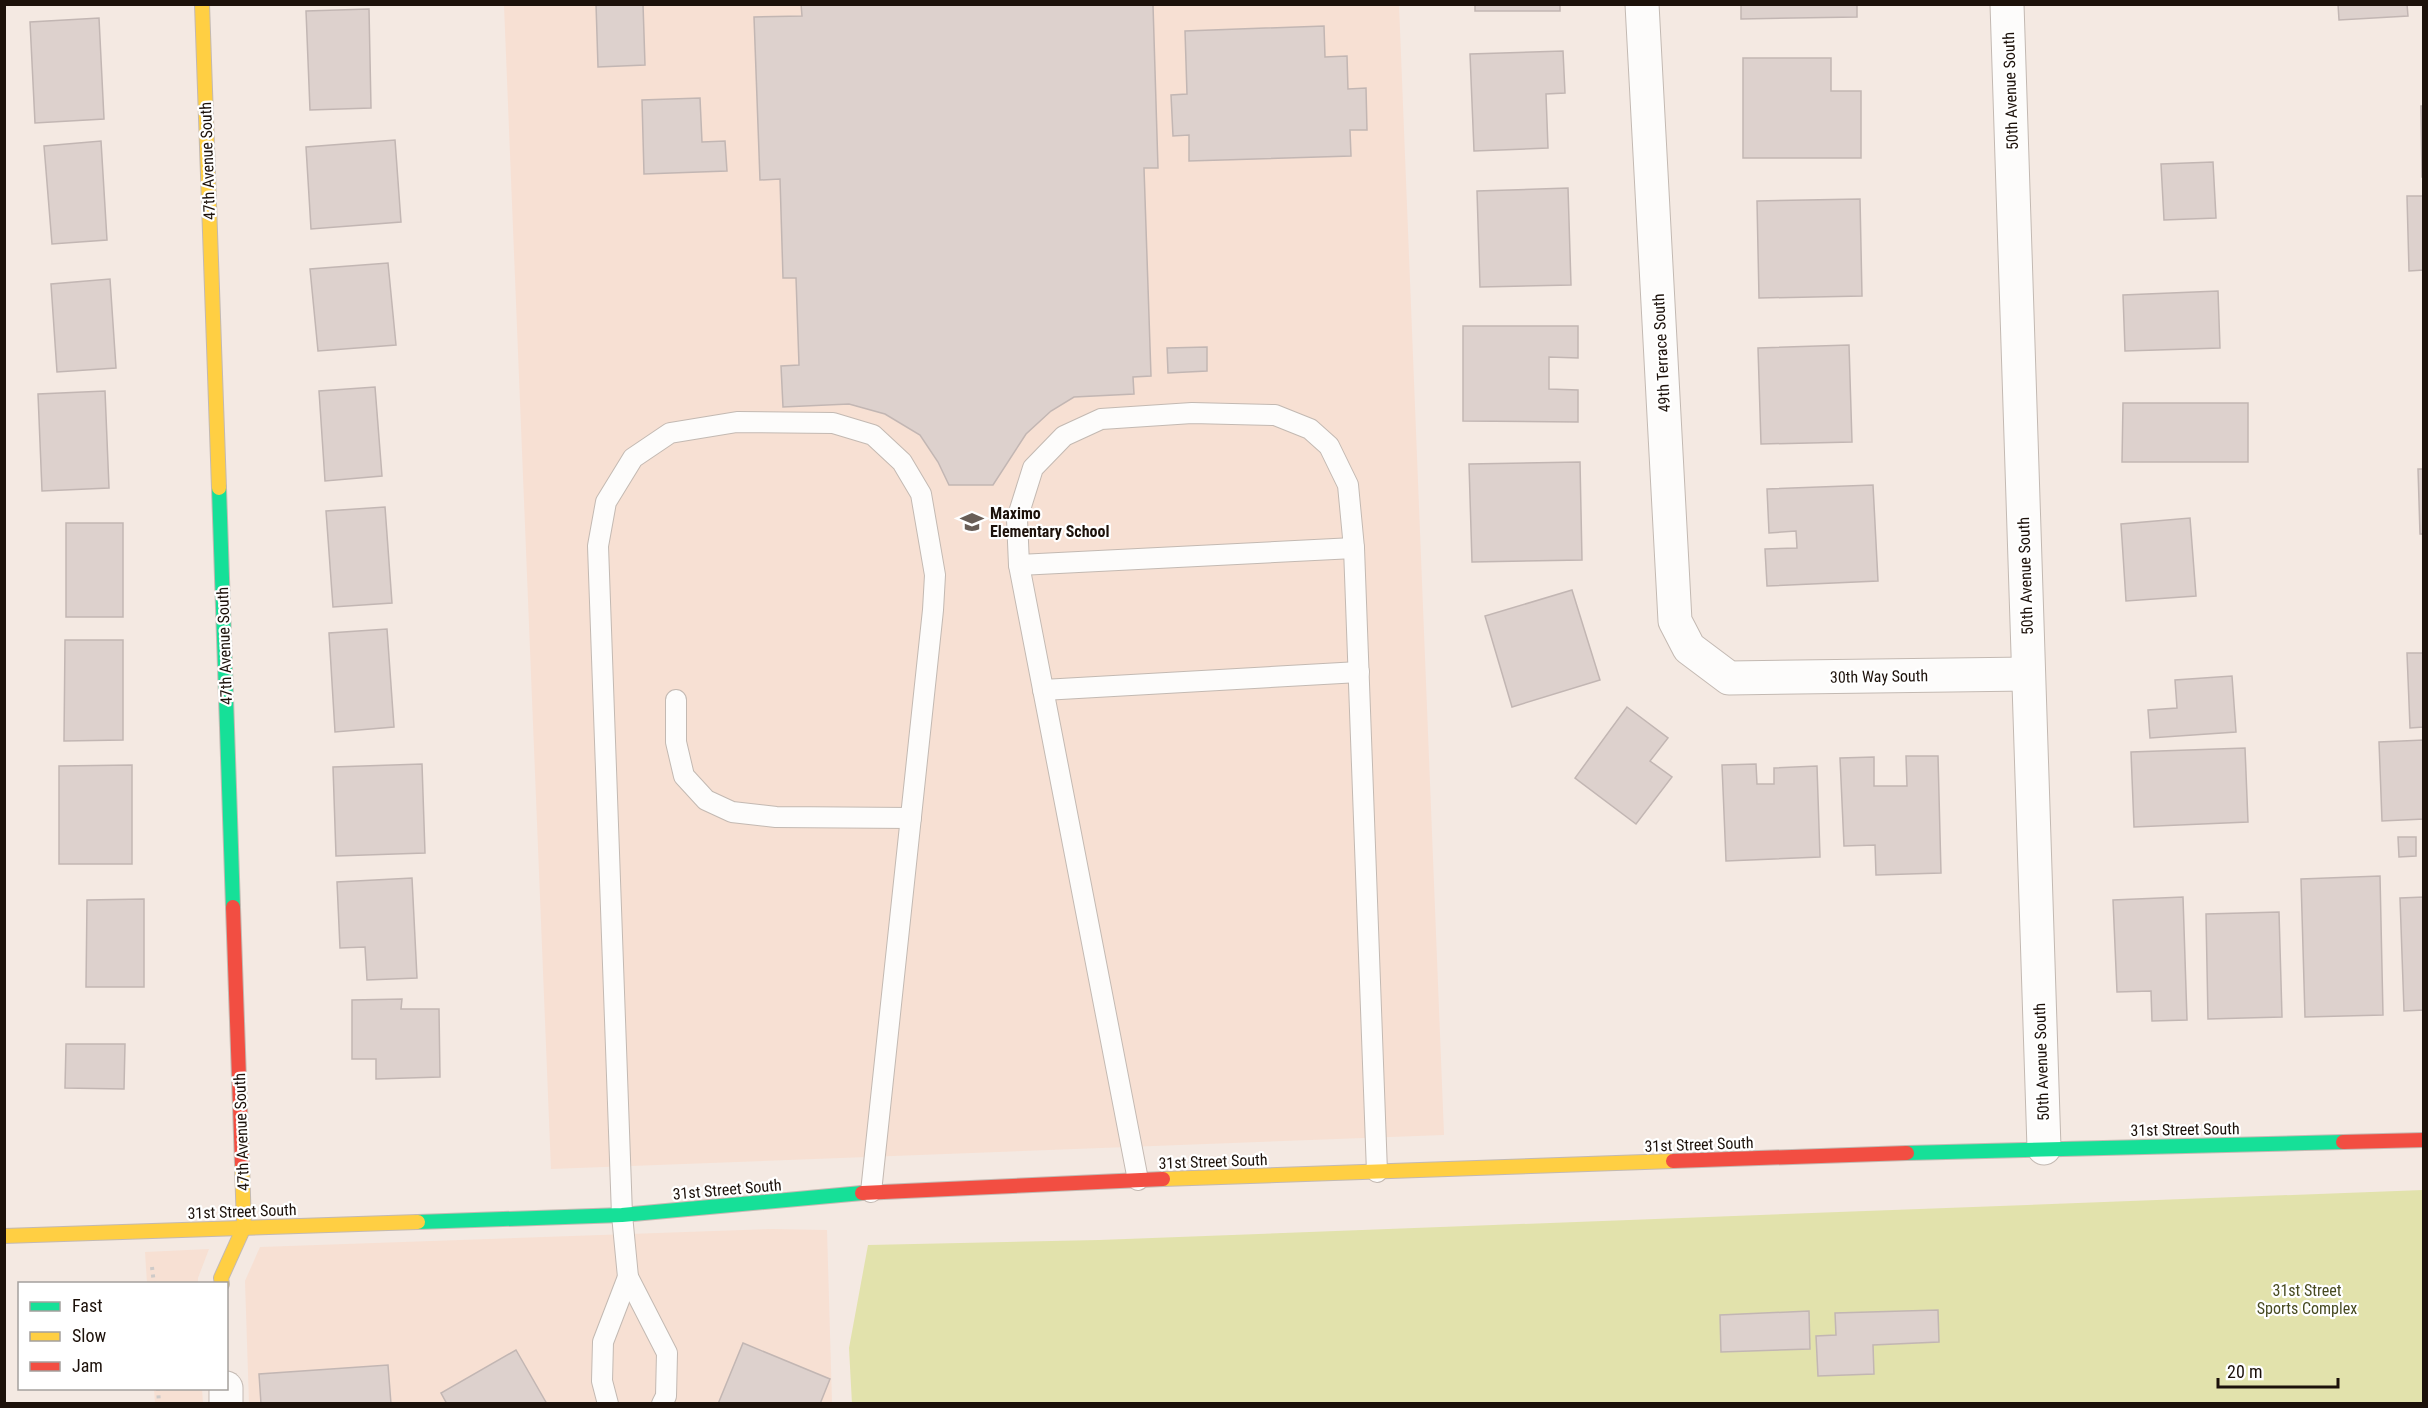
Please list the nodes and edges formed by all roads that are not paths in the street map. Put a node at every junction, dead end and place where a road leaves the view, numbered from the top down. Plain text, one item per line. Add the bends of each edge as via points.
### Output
1 (201, 4) edge
2 (1642, 4) edge
3 (2007, 4) edge
4 (1354, 548) junction
5 (1019, 565) junction
6 (1359, 672) junction
7 (2028, 674) junction
8 (1729, 678) joint
9 (1043, 690) junction
10 (676, 700) dead end
11 (911, 818) junction
12 (2424, 1140) edge
13 (2044, 1148) junction
14 (1377, 1172) junction
15 (1138, 1180) junction
16 (871, 1192) junction
17 (622, 1215) junction
18 (244, 1227) junction
19 (4, 1236) edge
20 (628, 1277) junction
21 (222, 1282) edge
22 (608, 1404) edge
23 (662, 1404) edge

1 - 18 street, 47th Avenue South
2 - 8 street, 49th Terrace South via 1675,621 1689,648
3 - 7 street, 50th Avenue South
4 - 5 lane
4 - 5 lane via 1348,484 1329,446 1310,429 1275,415 1192,413 1101,419 1064,436 1033,468 1017,519
4 - 6 lane
5 - 9 lane
6 - 9 lane
6 - 14 lane
7 - 8 street, 30th Way South
7 - 13 street, 50th Avenue South
9 - 15 lane
10 - 11 lane via 676,742 684,776 706,800 732,812 776,817
11 - 16 lane
11 - 17 lane via 935,575 921,494 902,462 873,435 833,423 737,422 670,432 633,458 606,502 598,546
12 - 13 street, 31st Street South
13 - 14 street, 31st Street South
14 - 15 street, 31st Street South
15 - 16 street, 31st Street South
16 - 17 street, 31st Street South
17 - 18 street, 31st Street South
17 - 20 lane
18 - 19 street, 31st Street South
18 - 21 street, 47th Avenue South
20 - 22 lane via 603,1342 602,1381
20 - 23 lane via 667,1353 666,1396

